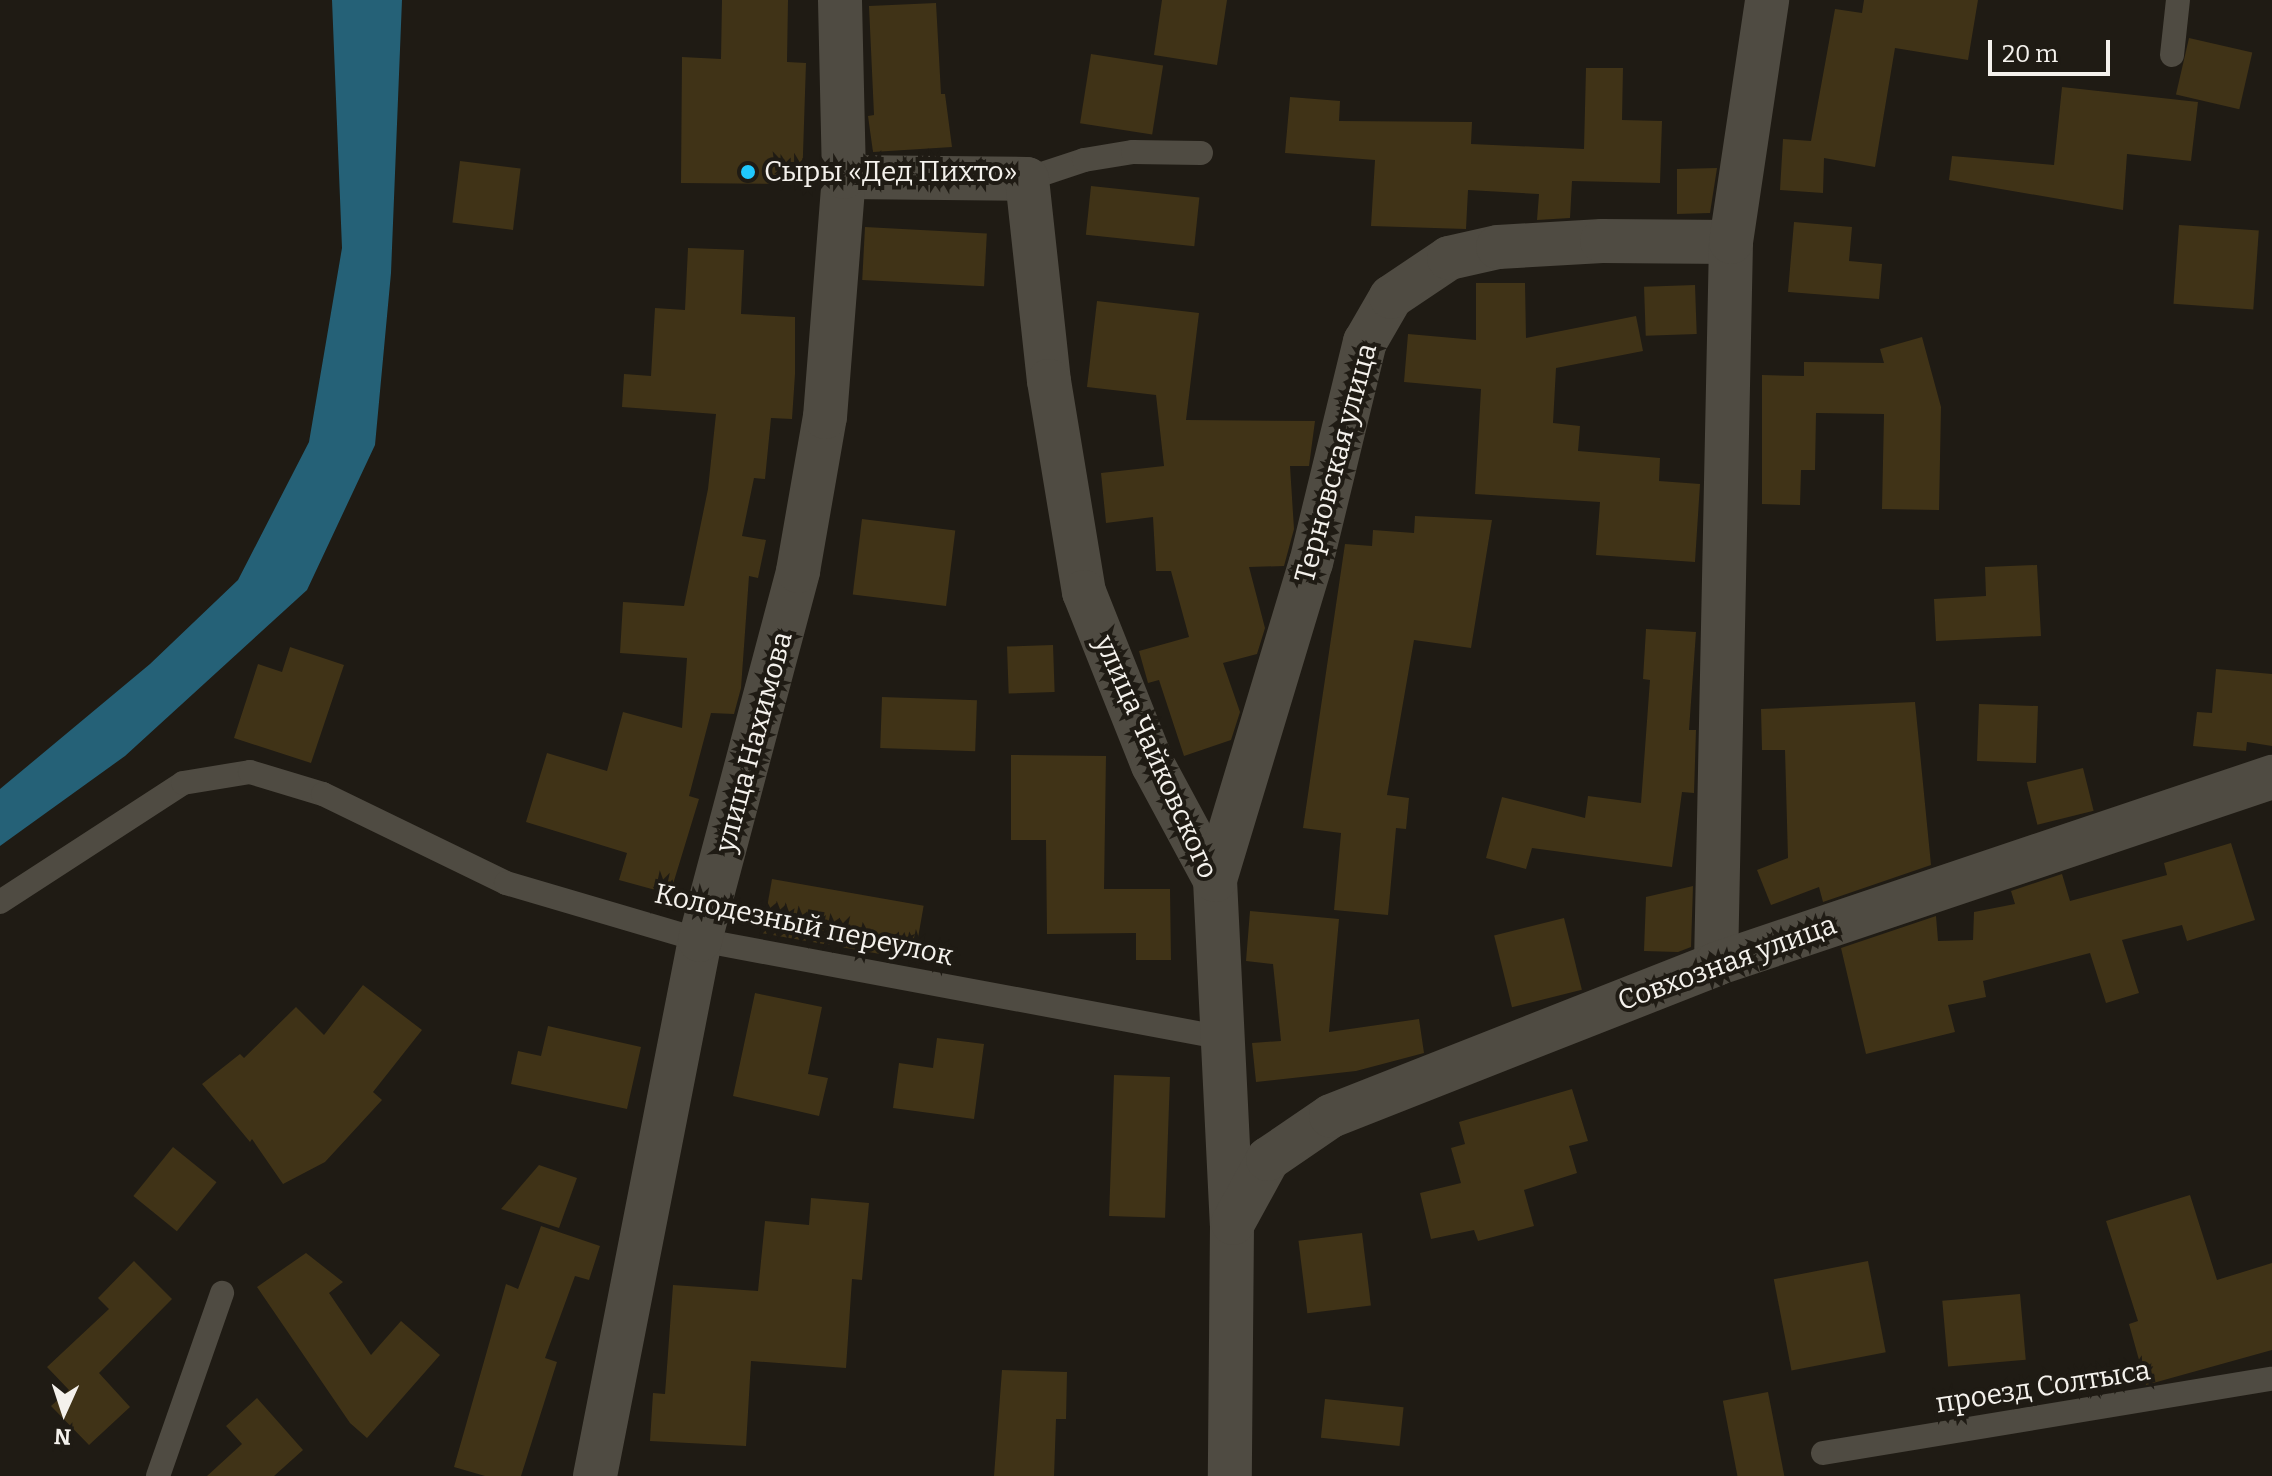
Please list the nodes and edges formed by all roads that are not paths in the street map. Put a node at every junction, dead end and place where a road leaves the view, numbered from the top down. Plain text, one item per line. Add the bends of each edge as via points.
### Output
1 (840, 0) edge
2 (1767, 0) edge
3 (2178, 0) edge
4 (2172, 55) dead end
5 (1201, 153) dead end
6 (844, 177) junction
7 (1027, 179) junction
8 (1731, 242) junction
9 (2272, 777) edge
10 (1215, 880) junction
11 (0, 902) edge
12 (700, 940) junction
13 (1716, 964) junction
14 (1224, 1038) junction
15 (1232, 1225) junction
16 (222, 1293) dead end
17 (2272, 1379) edge
18 (1823, 1453) dead end
19 (158, 1476) edge
20 (595, 1476) edge
21 (1230, 1476) edge

1 - 6 street, улица Нахимова
2 - 8 street
3 - 4 lane
5 - 7 lane via 1133,152 1084,160
6 - 7 street
6 - 12 street, улица Нахимова via 825,417 798,571
7 - 10 street, улица Чайковского via 1049,381 1084,592 1153,765
8 - 10 street, Терновская улица via 1498,247 1449,258 1391,297 1365,342 1311,563
8 - 13 street
9 - 13 street, Совхозная улица
10 - 14 street, улица Чайковского
11 - 12 lane, Колодезный переулок via 183,783 250,772 323,794 506,883
12 - 14 lane, Колодезный переулок
12 - 20 street, улица Нахимова
13 - 15 street, Совхозная улица via 1331,1116 1268,1159
14 - 15 street, улица Чайковского
15 - 21 street, улица Чайковского
16 - 19 lane
17 - 18 lane, проезд Солтыса

